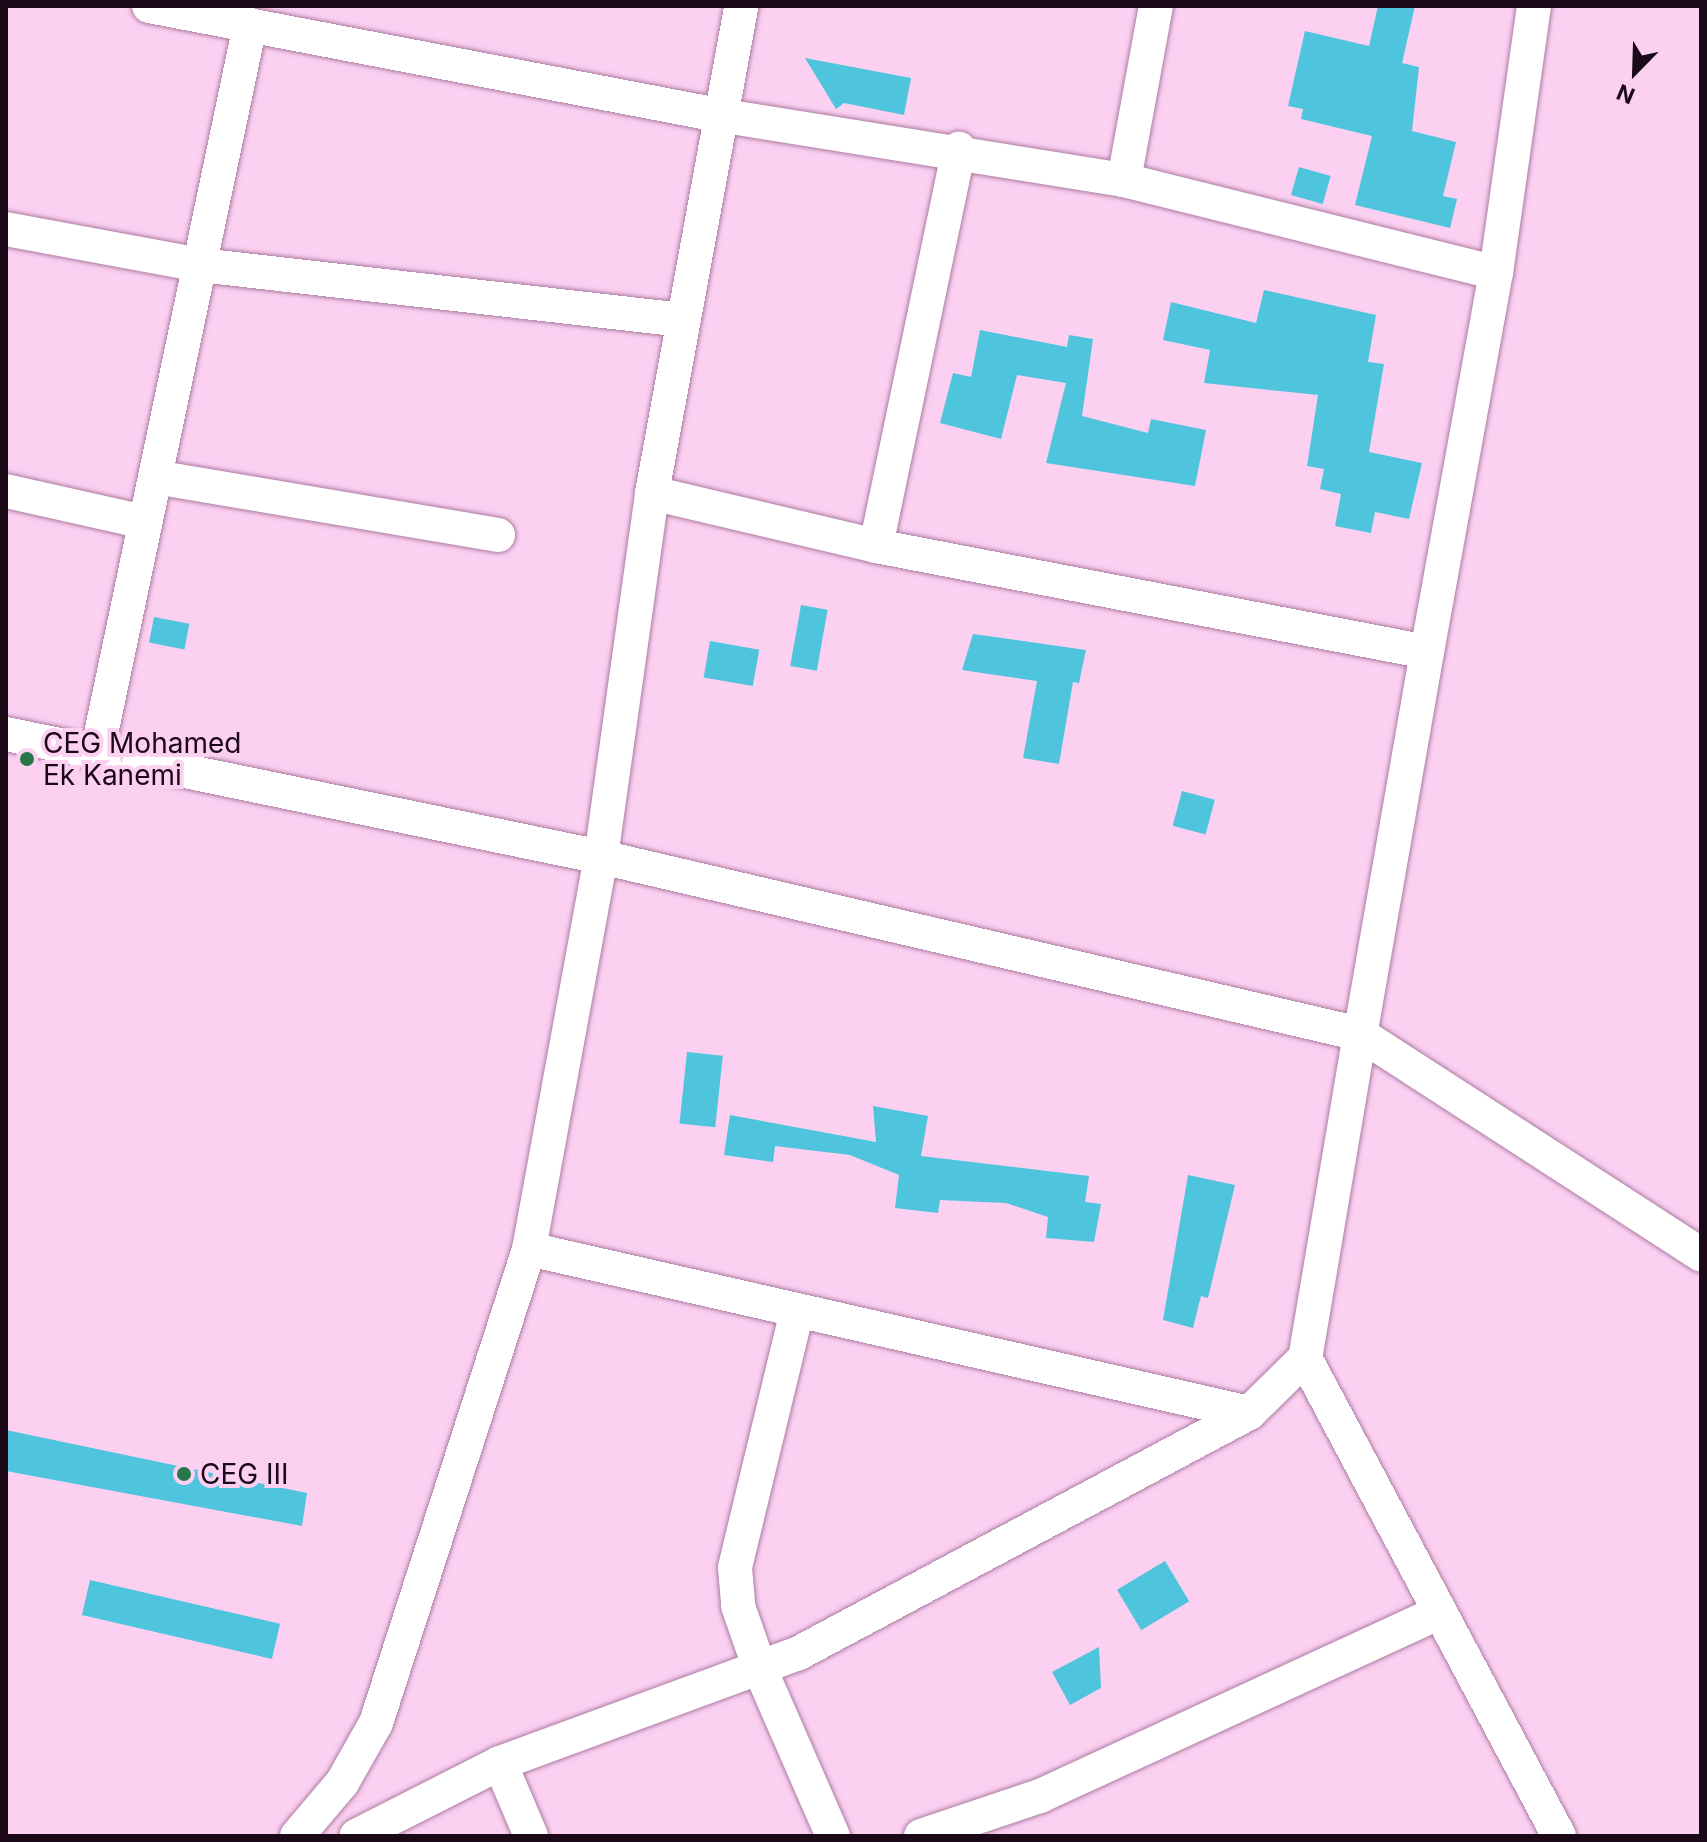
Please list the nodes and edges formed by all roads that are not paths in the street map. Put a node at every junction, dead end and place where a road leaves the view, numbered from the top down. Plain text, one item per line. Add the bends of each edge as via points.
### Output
1 (149, 6) edge
2 (741, 6) edge
3 (1156, 6) edge
4 (1534, 6) edge
5 (250, 25) junction
6 (718, 115) junction
7 (959, 149) junction
8 (1124, 180) junction
9 (6, 229) edge
10 (200, 265) junction
11 (1496, 273) junction
12 (682, 320) junction
13 (155, 477) junction
14 (6, 491) edge
15 (652, 493) junction
16 (145, 522) junction
17 (498, 535) dead end
18 (876, 546) junction
19 (1427, 652) junction
20 (6, 734) edge
21 (97, 753) junction
22 (601, 857) junction
23 (1360, 1034) junction
24 (529, 1249) junction
25 (1701, 1255) edge
26 (797, 1311) junction
27 (1305, 1358) junction
28 (1249, 1413) junction
29 (1437, 1613) junction
30 (760, 1669) junction
31 (500, 1763) junction
32 (297, 1836) edge
33 (356, 1836) edge
34 (531, 1836) edge
35 (833, 1836) edge
36 (921, 1836) edge
37 (1559, 1836) edge

1 - 5 street
2 - 6 street
3 - 8 street
4 - 11 street
5 - 6 street
5 - 10 street
6 - 7 street
6 - 12 street
7 - 8 street
7 - 18 street
8 - 11 street
9 - 10 street
10 - 12 street
10 - 13 street
11 - 19 street
12 - 15 street
13 - 16 street
13 - 17 street
14 - 16 street
15 - 18 street
15 - 22 street
16 - 21 street
18 - 19 street
19 - 23 street
20 - 21 street
21 - 22 street
22 - 23 street
22 - 24 street
23 - 25 street
23 - 27 street
24 - 26 street
24 - 32 street via 376,1723 342,1783
26 - 28 street
26 - 30 street via 735,1568 738,1606
27 - 28 street
27 - 29 street
28 - 30 street
29 - 36 street via 1040,1796
29 - 37 street
30 - 31 street
30 - 35 street
31 - 33 street
31 - 34 street

